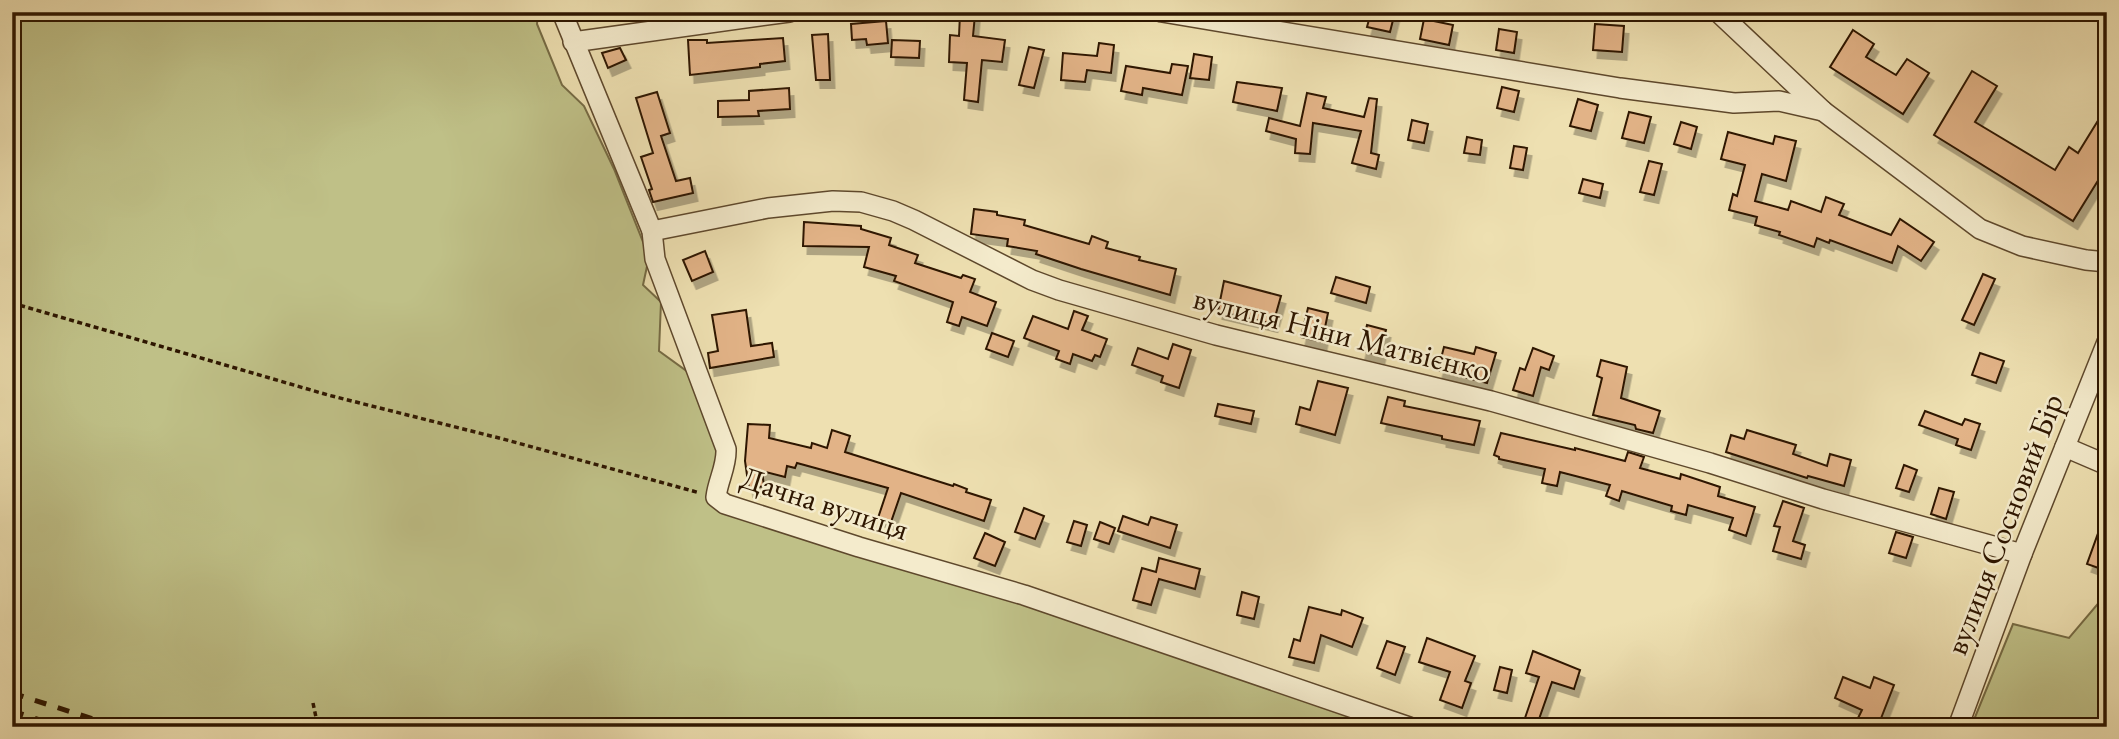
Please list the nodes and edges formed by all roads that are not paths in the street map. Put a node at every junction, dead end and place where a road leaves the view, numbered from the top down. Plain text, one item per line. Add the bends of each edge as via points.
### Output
1 (562, 12) edge
2 (788, 12) edge
3 (1162, 12) edge
4 (1718, 12) edge
5 (573, 42) junction
6 (1823, 111) junction
7 (652, 230) junction
8 (2107, 262) edge
9 (2107, 342) edge
10 (2065, 447) junction
11 (2107, 465) edge
12 (2022, 554) junction
13 (1409, 727) edge
14 (1958, 727) edge

1 - 5 street, Дачна вулиця
2 - 5 street
3 - 6 street via 1620,88 1734,103 1779,102
4 - 6 street
5 - 7 street, Дачна вулиця
6 - 8 street via 1980,229 2022,246
7 - 12 street, вулиця Ніни Матвієнко via 768,208 861,202 914,220 1059,290 1216,335 1491,401
7 - 13 street, Дачна вулиця via 655,260 726,449 727,463 716,497 725,504 1024,595
9 - 10 street, вулиця Сосновий Бір
10 - 11 street
10 - 12 street, вулиця Сосновий Бір
12 - 14 street, вулиця Сосновий Бір

